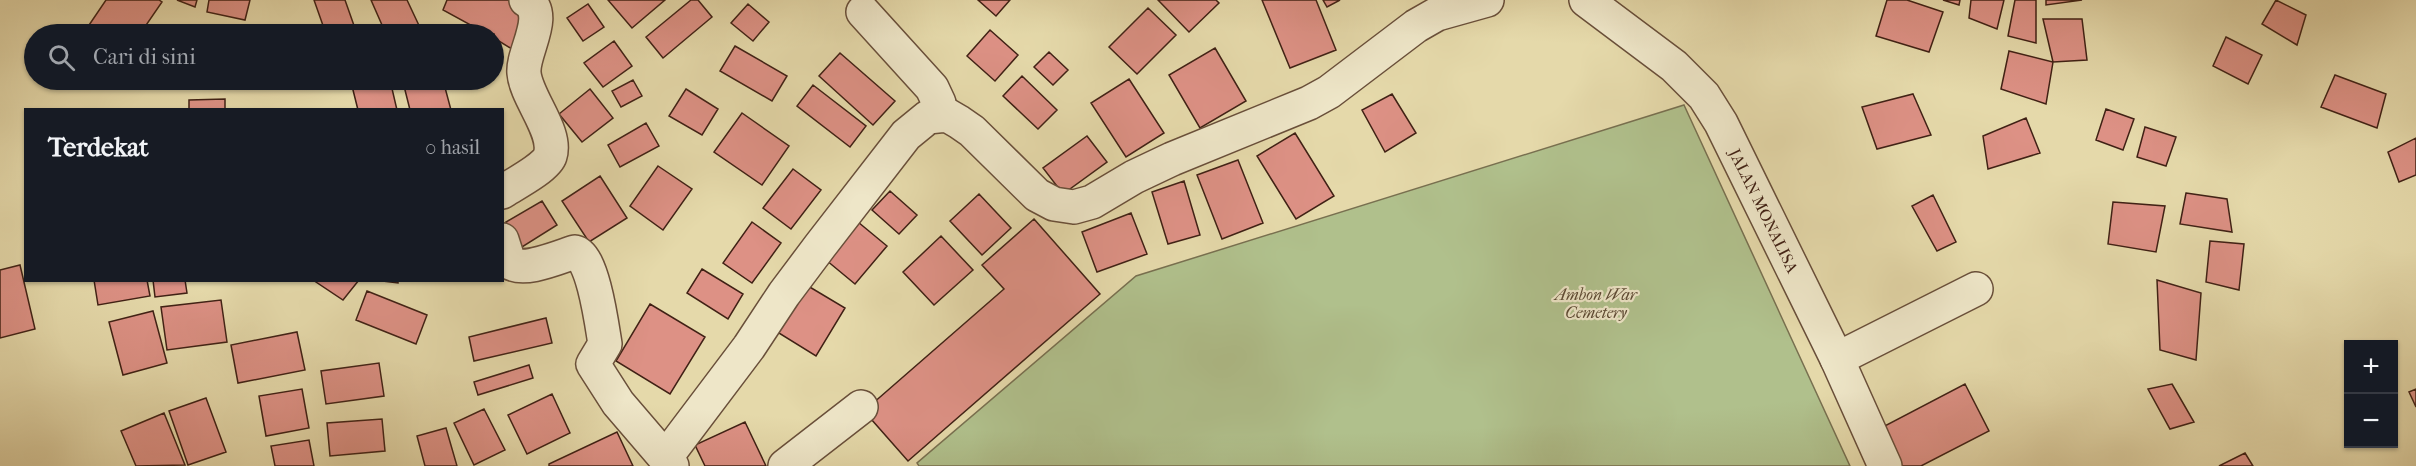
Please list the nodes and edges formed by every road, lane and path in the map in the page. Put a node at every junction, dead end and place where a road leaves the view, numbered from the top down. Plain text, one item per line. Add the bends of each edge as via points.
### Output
1 (526, 0) edge
2 (1487, 0) edge
3 (1586, 0) edge
4 (863, 12) dead end
5 (939, 115) junction
6 (504, 191) edge
7 (504, 246) edge
8 (1976, 289) dead end
9 (1837, 359) junction
10 (861, 407) dead end
11 (669, 461) edge
12 (785, 466) edge
13 (1885, 466) edge

1 - 6 street via 536,10 537,21 525,56 524,76 552,148 548,162
2 - 5 street via 1437,14 1416,26 1309,103 1172,159 1092,202 1074,207 1054,204 1038,195 972,131 947,115
3 - 9 street, JALAN MONALISA via 1674,66 1704,96
4 - 5 street via 932,88 939,103
5 - 11 street via 928,117 906,135 784,294
7 - 11 street via 509,262 516,266 575,252 584,257 605,344 592,364 618,403
8 - 9 street
9 - 13 street, JALAN MONALISA
10 - 12 street

